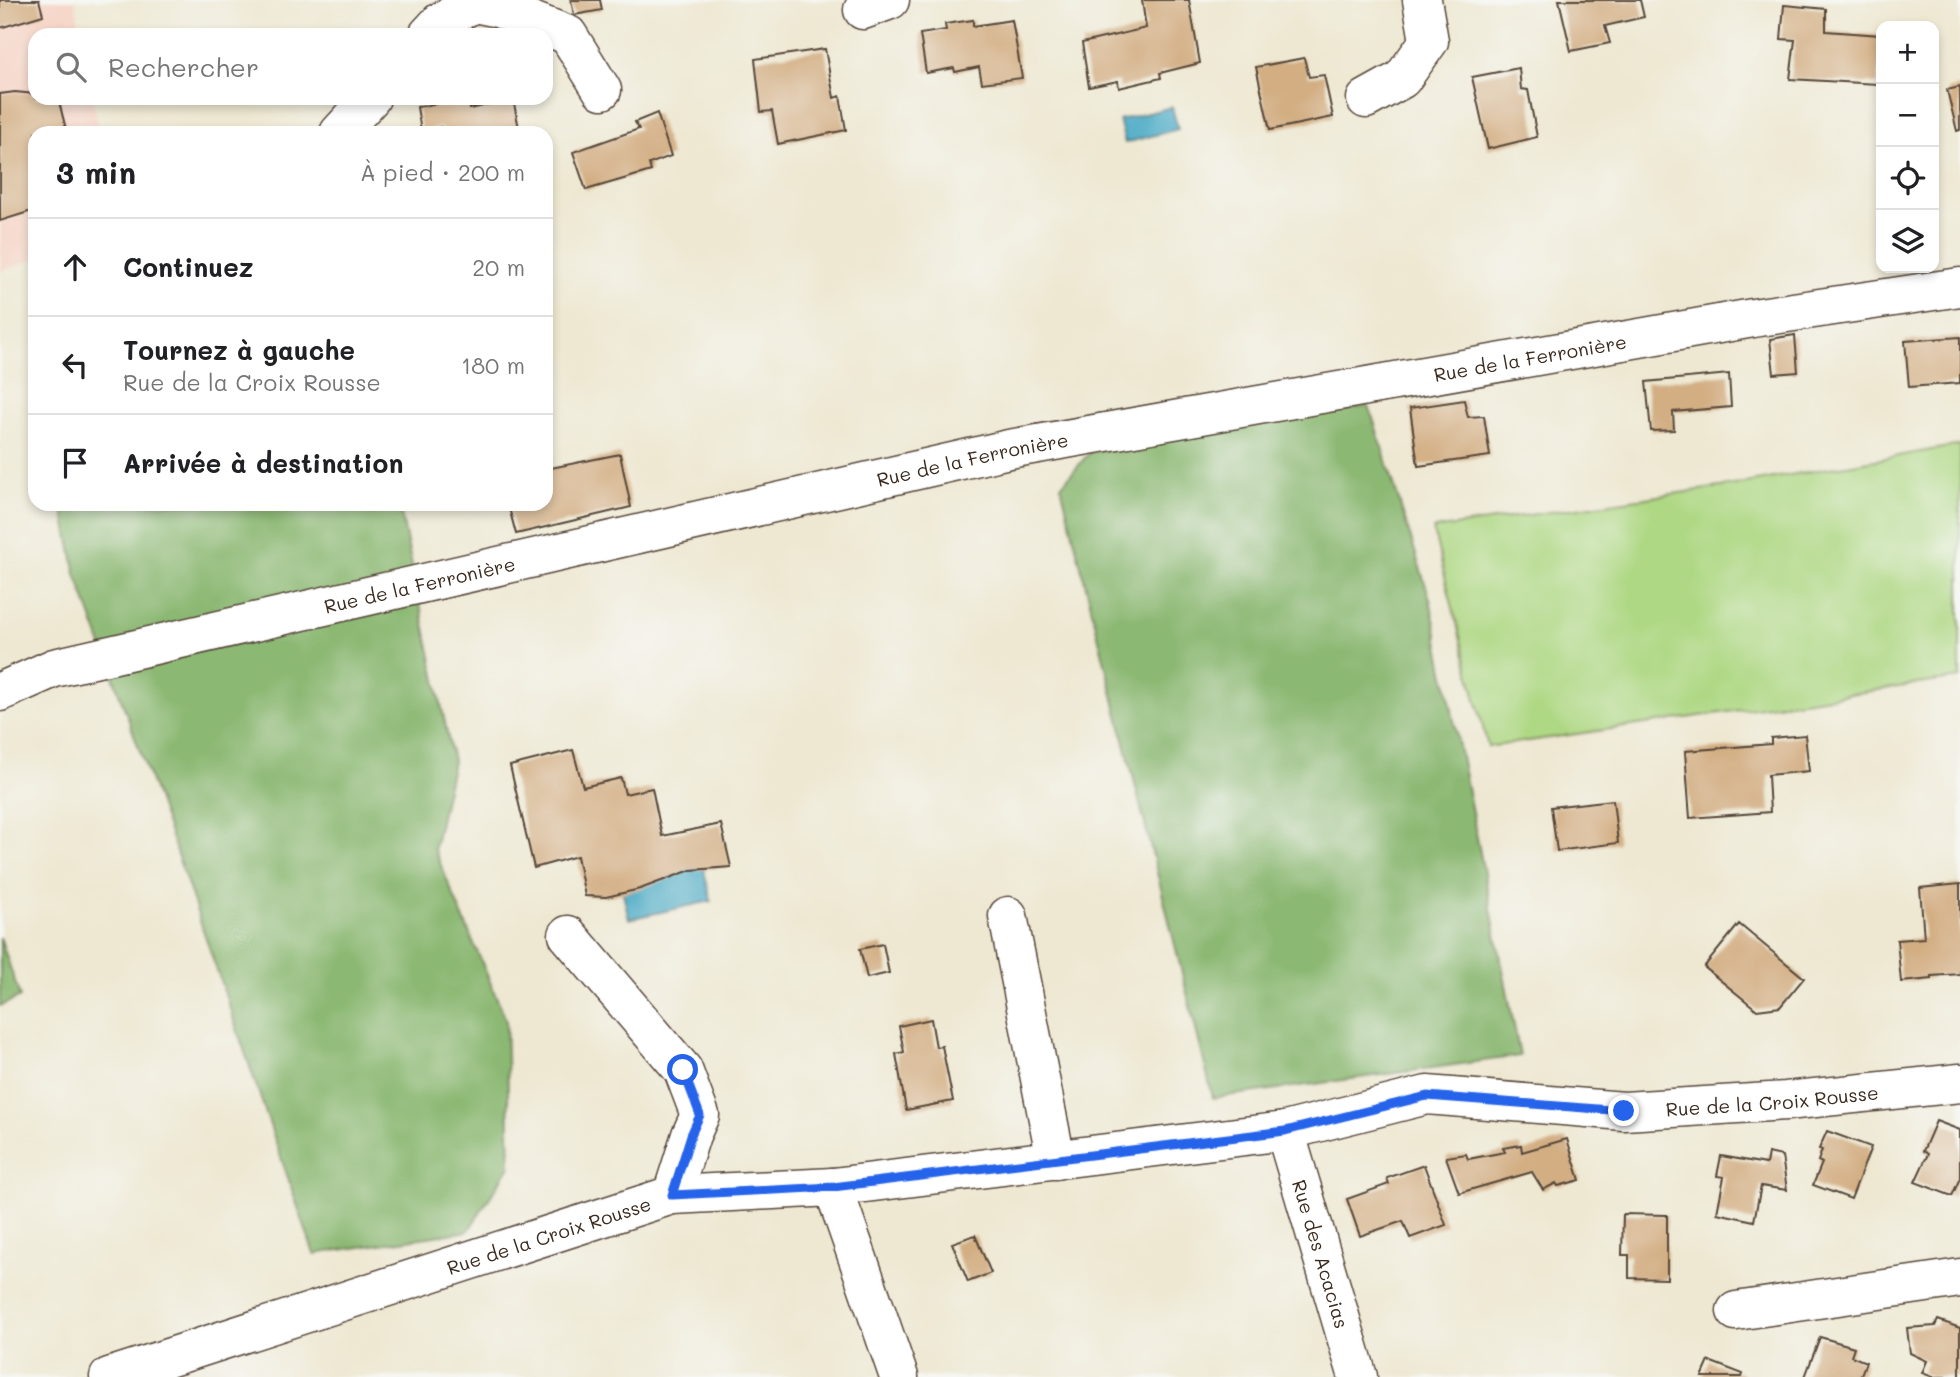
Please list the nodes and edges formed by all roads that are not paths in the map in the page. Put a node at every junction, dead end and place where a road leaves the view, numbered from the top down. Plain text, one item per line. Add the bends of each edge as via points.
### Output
1 (1422, 0) edge
2 (473, 2) edge
3 (434, 28) edge
4 (550, 28) edge
5 (553, 29) edge
6 (602, 90) dead end
7 (1366, 99) dead end
8 (365, 105) edge
9 (345, 126) edge
10 (1960, 287) edge
11 (0, 692) edge
12 (1008, 916) dead end
13 (568, 935) dead end
14 (1960, 1083) edge
15 (1285, 1131) junction
16 (1056, 1160) junction
17 (833, 1187) junction
18 (672, 1195) junction
19 (1960, 1278) edge
20 (1737, 1311) dead end
21 (108, 1377) edge
22 (899, 1377) edge
23 (1358, 1377) edge

1 - 7 street via 1429,41 1402,79
2 - 3 street
2 - 4 street
5 - 6 street via 568,35
8 - 9 street
10 - 11 street, Rue de la Ferronière via 1753,318 1009,449 54,668
12 - 16 street
13 - 18 street via 683,1070 700,1115
14 - 15 street, Rue de la Croix Rousse via 1624,1111 1427,1096
15 - 16 street, Rue de la Croix Rousse
15 - 23 street, Rue des Acacias
16 - 17 street, Rue de la Croix Rousse
17 - 18 street, Rue de la Croix Rousse
17 - 22 street
18 - 21 street, Rue de la Croix Rousse
19 - 20 street

